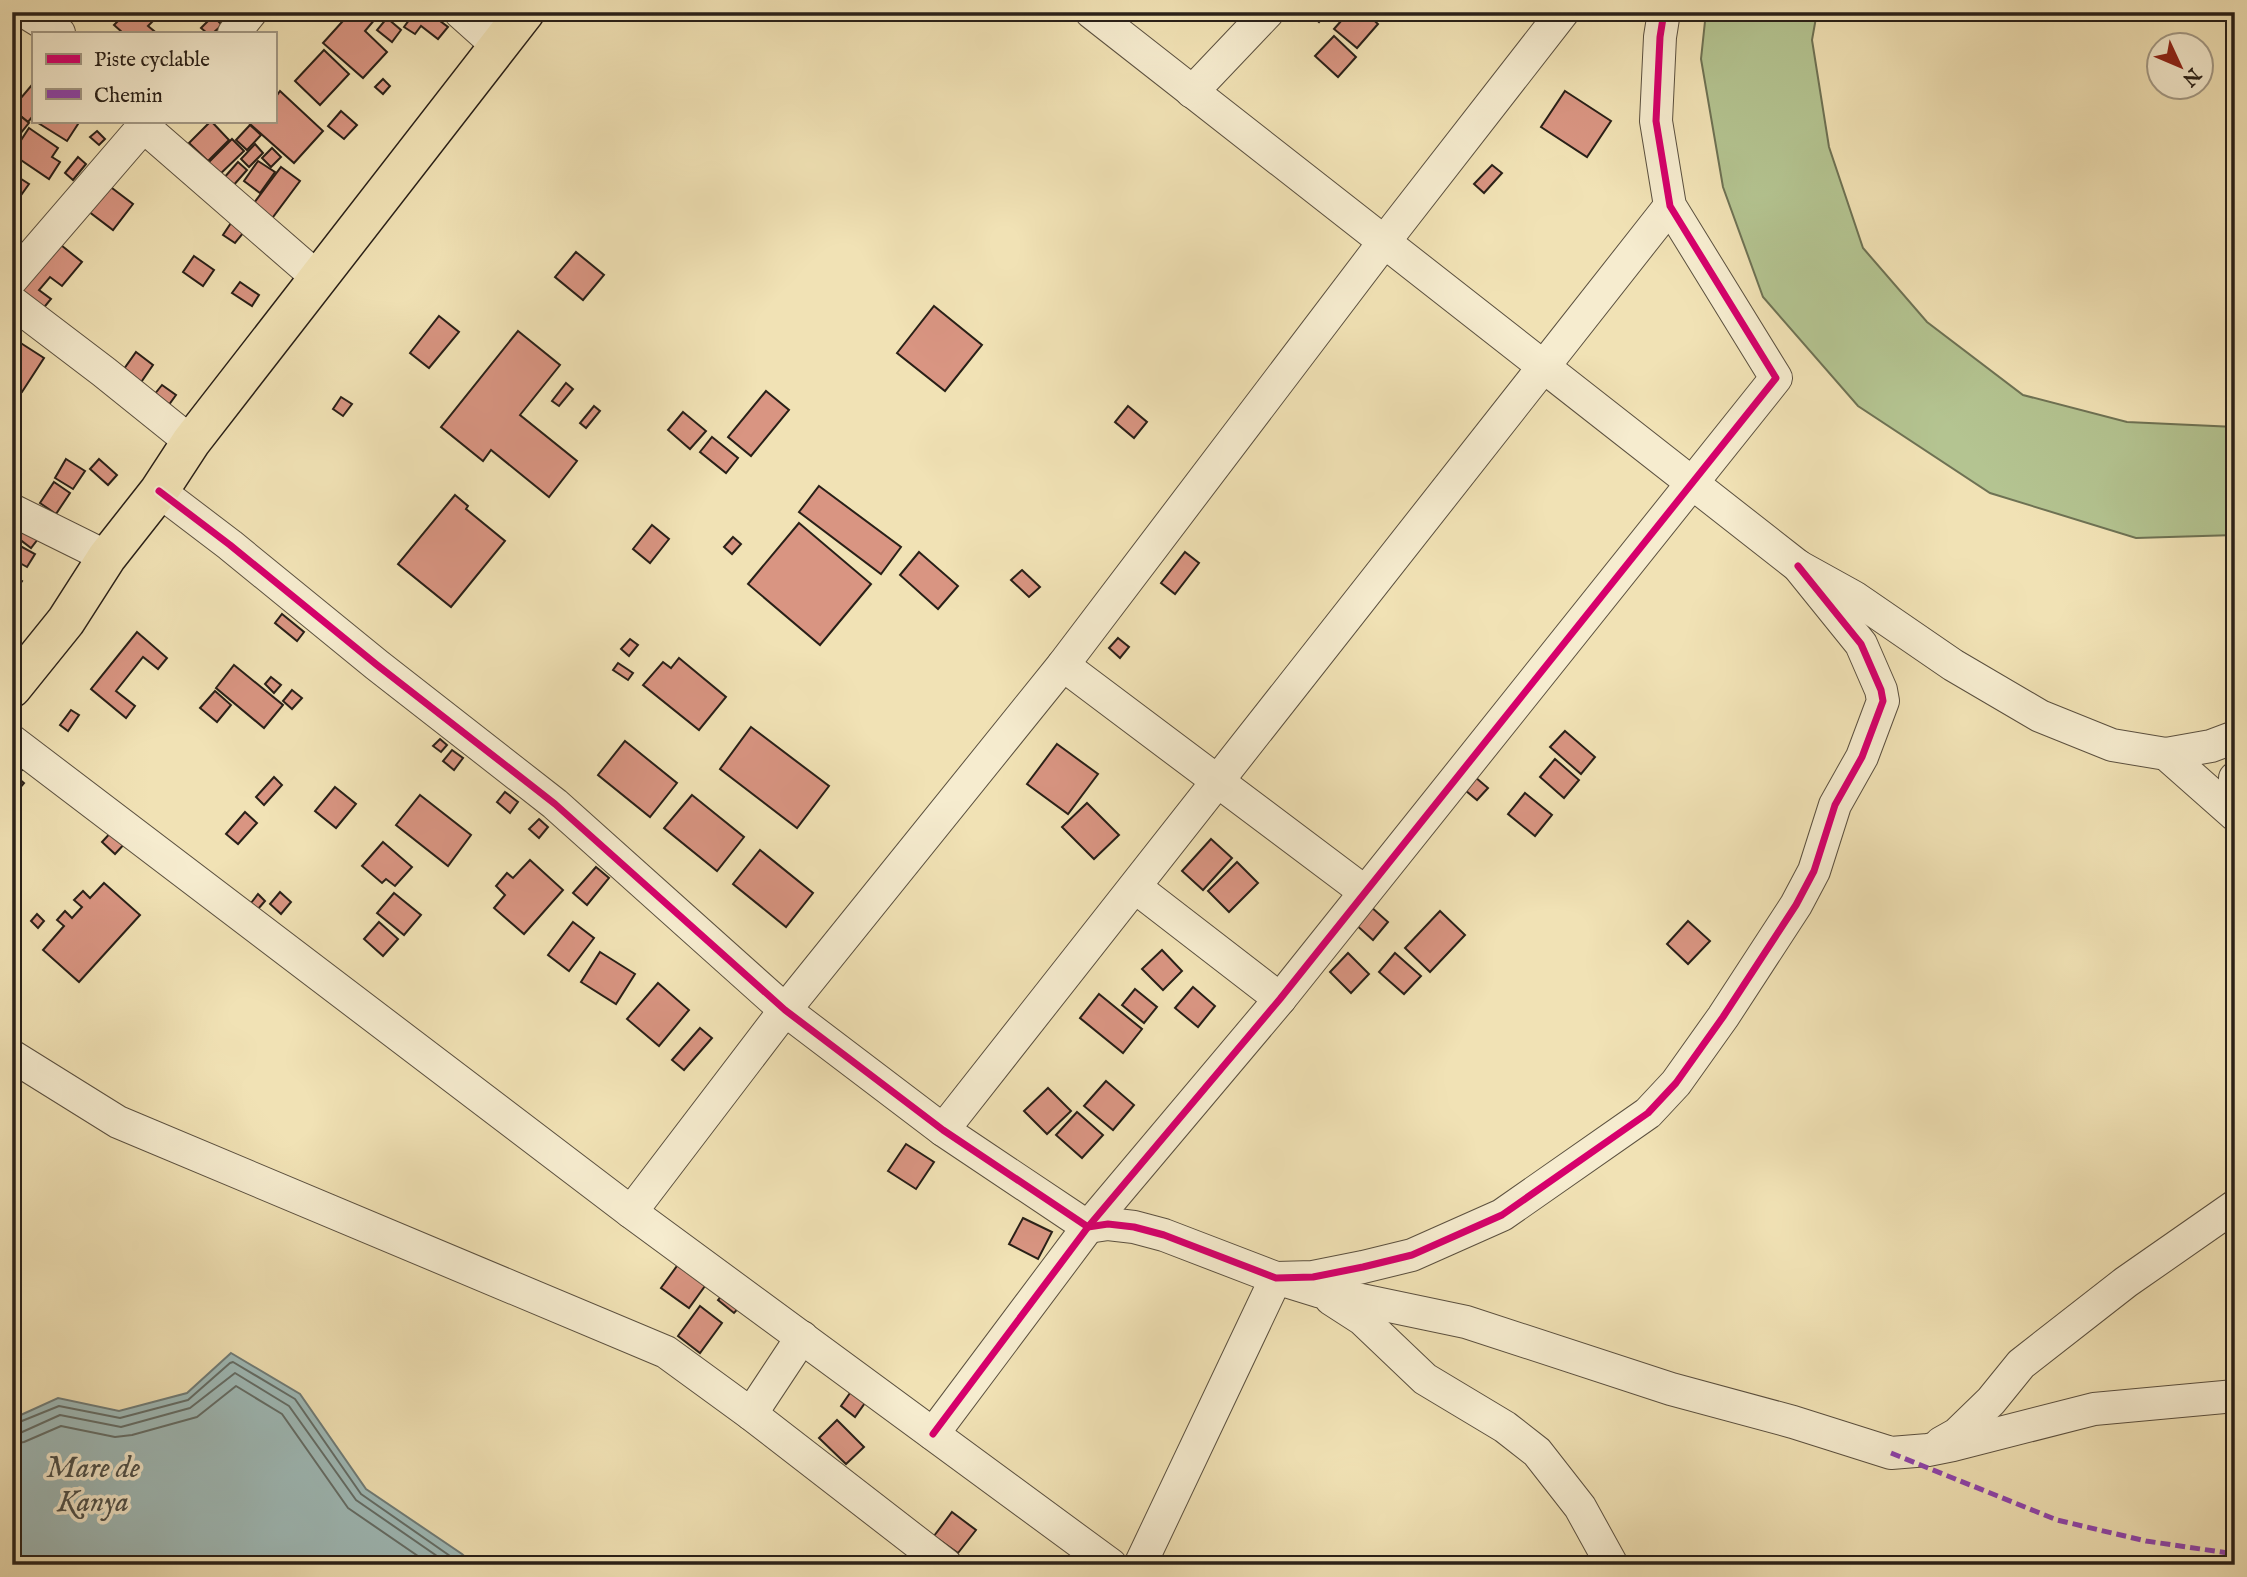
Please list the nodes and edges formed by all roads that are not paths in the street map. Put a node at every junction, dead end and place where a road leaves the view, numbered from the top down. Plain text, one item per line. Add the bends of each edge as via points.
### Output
1 (251, 12) edge
2 (460, 12) edge
3 (525, 12) edge
4 (1091, 12) edge
5 (1268, 12) edge
6 (1563, 12) edge
7 (1664, 12) edge
8 (234, 32) edge
9 (498, 46) junction
10 (1192, 92) junction
11 (146, 123) edge
12 (1670, 206) junction
13 (1384, 242) junction
14 (12, 279) edge
15 (319, 279) junction
16 (12, 302) edge
17 (1543, 367) junction
18 (191, 442) junction
19 (1691, 484) junction
20 (159, 491) junction
21 (12, 510) edge
22 (107, 557) junction
23 (1798, 566) junction
24 (1063, 664) junction
25 (12, 688) edge
26 (2235, 737) edge
27 (12, 741) edge
28 (2166, 754) junction
29 (2235, 778) edge
30 (1218, 781) junction
31 (2235, 794) edge
32 (2235, 815) edge
33 (1135, 887) junction
34 (1366, 892) junction
35 (1280, 999) junction
36 (785, 1010) junction
37 (12, 1056) edge
38 (943, 1130) junction
39 (2235, 1206) edge
40 (631, 1212) junction
41 (1088, 1227) junction
42 (1276, 1278) junction
43 (1318, 1291) junction
44 (802, 1337) junction
45 (2235, 1396) edge
46 (751, 1415) junction
47 (933, 1434) junction
48 (1928, 1450) junction
49 (946, 1565) edge
50 (1111, 1565) edge
51 (1140, 1565) edge
52 (1612, 1565) edge

1 - 8 street
2 - 9 street
3 - 9 highway
4 - 10 street
5 - 10 street
6 - 13 street
7 - 12 street via 1656,121
9 - 15 highway
10 - 13 street
11 - 14 street
11 - 15 street
12 - 17 street
12 - 19 street via 1776,378
13 - 17 street
13 - 24 street
15 - 18 highway
16 - 18 street
17 - 19 street
17 - 30 street
18 - 20 highway
19 - 23 street
19 - 34 street
20 - 22 highway
20 - 36 street via 555,804
21 - 22 street
22 - 25 highway via 66,621
23 - 28 street via 2040,716 2112,745
23 - 42 street via 1861,645 1882,701 1862,757 1835,805 1814,872 1676,1083 1648,1114 1502,1215 1412,1255 1313,1277
24 - 30 street
24 - 36 street
26 - 28 street
27 - 40 street
28 - 32 street
29 - 31 street
30 - 33 street
30 - 34 street
33 - 35 street
33 - 38 street
34 - 35 street
35 - 41 street
36 - 38 street
36 - 40 street
37 - 46 street via 118,1122 666,1352
38 - 41 street
39 - 48 street via 2126,1282 2021,1364 1957,1434
40 - 44 street
41 - 42 street via 1108,1224 1164,1235
41 - 47 street
42 - 43 street
42 - 51 street
43 - 48 street via 1466,1322 1671,1389 1891,1453
43 - 52 street via 1362,1319 1425,1379 1537,1452 1580,1507
44 - 46 street
44 - 47 street
45 - 48 street via 2094,1409
46 - 49 street
47 - 50 street

